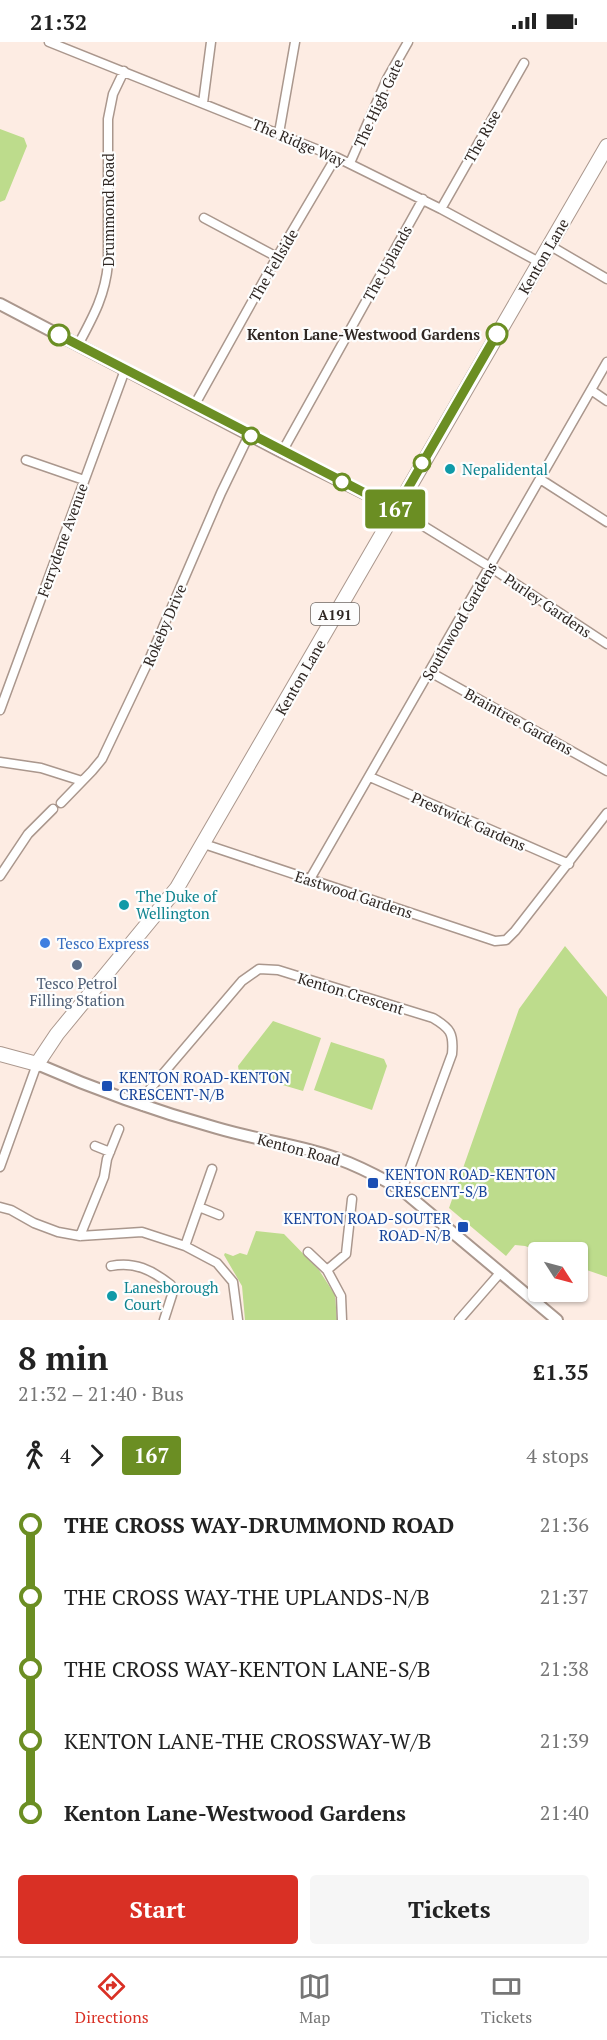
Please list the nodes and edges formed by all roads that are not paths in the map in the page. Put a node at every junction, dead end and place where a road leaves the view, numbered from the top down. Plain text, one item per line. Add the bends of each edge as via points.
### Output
1 (49, 42) edge
2 (211, 42) edge
3 (295, 42) edge
4 (408, 42) edge
5 (524, 63) dead end
6 (124, 71) junction
7 (204, 103) junction
8 (279, 133) junction
9 (607, 146) edge
10 (336, 157) junction
11 (350, 164) junction
12 (423, 199) junction
13 (441, 209) junction
14 (204, 218) dead end
15 (549, 245) junction
16 (277, 257) junction
17 (538, 262) junction
18 (607, 279) edge
19 (0, 304) edge
20 (78, 345) junction
21 (607, 362) edge
22 (125, 370) junction
23 (591, 390) junction
24 (607, 401) edge
25 (194, 406) junction
26 (249, 435) junction
27 (282, 452) junction
28 (26, 460) dead end
29 (540, 479) junction
30 (84, 480) junction
31 (396, 509) junction
32 (607, 522) edge
33 (490, 567) junction
34 (607, 644) edge
35 (430, 672) junction
36 (0, 710) edge
37 (0, 762) edge
38 (607, 771) edge
39 (370, 777) junction
40 (82, 781) junction
41 (61, 803) dead end
42 (54, 809) dead end
43 (607, 813) edge
44 (204, 844) junction
45 (568, 864) junction
46 (0, 876) edge
47 (310, 879) junction
48 (0, 1054) edge
49 (37, 1064) junction
50 (143, 1106) junction
51 (118, 1129) dead end
52 (95, 1146) dead end
53 (110, 1152) junction
54 (0, 1167) edge
55 (212, 1169) dead end
56 (402, 1190) junction
57 (352, 1199) dead end
58 (0, 1207) edge
59 (199, 1207) junction
60 (219, 1215) dead end
61 (80, 1236) junction
62 (185, 1245) junction
63 (308, 1252) dead end
64 (111, 1266) dead end
65 (327, 1270) junction
66 (500, 1273) junction
67 (164, 1320) edge
68 (238, 1320) edge
69 (342, 1320) edge
70 (459, 1320) edge
71 (557, 1320) edge

1 - 6 street, The Ridge Way
2 - 7 street
3 - 8 street
4 - 11 street, The High Gate
5 - 13 street, The Rise
6 - 7 street, The Ridge Way
6 - 20 street, Drummond Road via 113,94 108,119 106,285
7 - 8 street, The Ridge Way
8 - 10 street, The Ridge Way
9 - 15 main road, Kenton Lane / A191
10 - 11 street, The Ridge Way
10 - 16 street, The Fellside
11 - 12 street, The Ridge Way
12 - 13 street, The Ridge Way
12 - 27 street, The Uplands
13 - 17 street, The Ridge Way
14 - 16 street
15 - 17 main road, Kenton Lane / A191
15 - 18 street
16 - 25 street, The Fellside
17 - 31 main road, Kenton Lane / A191
19 - 20 street
20 - 22 street
21 - 23 street, Southwood Gardens
22 - 25 street
22 - 30 street, Ferrydene Avenue
23 - 24 street
23 - 29 street, Southwood Gardens
25 - 26 street
26 - 27 street
26 - 40 street, Rokeby Drive via 145,670 102,759
27 - 31 street
28 - 30 street
29 - 32 street
29 - 33 street, Southwood Gardens
30 - 36 street, Ferrydene Avenue
31 - 33 street, Purley Gardens
31 - 44 main road, Kenton Lane / A191
33 - 34 street, Purley Gardens
33 - 35 street, Southwood Gardens
35 - 38 street, Braintree Gardens
35 - 39 street, Southwood Gardens
37 - 40 street via 41,768
39 - 45 street, Prestwick Gardens
39 - 47 street, Southwood Gardens
40 - 41 street, Rokeby Drive
42 - 46 street via 28,834
43 - 45 street
44 - 47 street, Eastwood Gardens
44 - 49 main road, Kenton Lane / A191 via 170,897 57,1034
45 - 47 street, Eastwood Gardens via 515,932 506,940 495,941
48 - 49 main road, Kenton Road
49 - 50 street, Kenton Road
49 - 54 street
50 - 56 street, Kenton Road via 347,1162
50 - 56 street, Kenton Crescent via 150,1089 242,981 259,969 278,970 433,1018 447,1026 454,1040 452,1054
51 - 53 street
52 - 53 street
53 - 61 street via 104,1178
55 - 59 street
56 - 66 street, Kenton Road
57 - 65 street via 346,1254
58 - 61 street via 58,1232
59 - 60 street
59 - 62 street
61 - 62 street via 142,1232
62 - 68 street via 217,1263 233,1282
63 - 65 street
64 - 67 street via 136,1264 171,1285
65 - 69 street via 341,1296
66 - 70 street
66 - 71 street, Kenton Road

